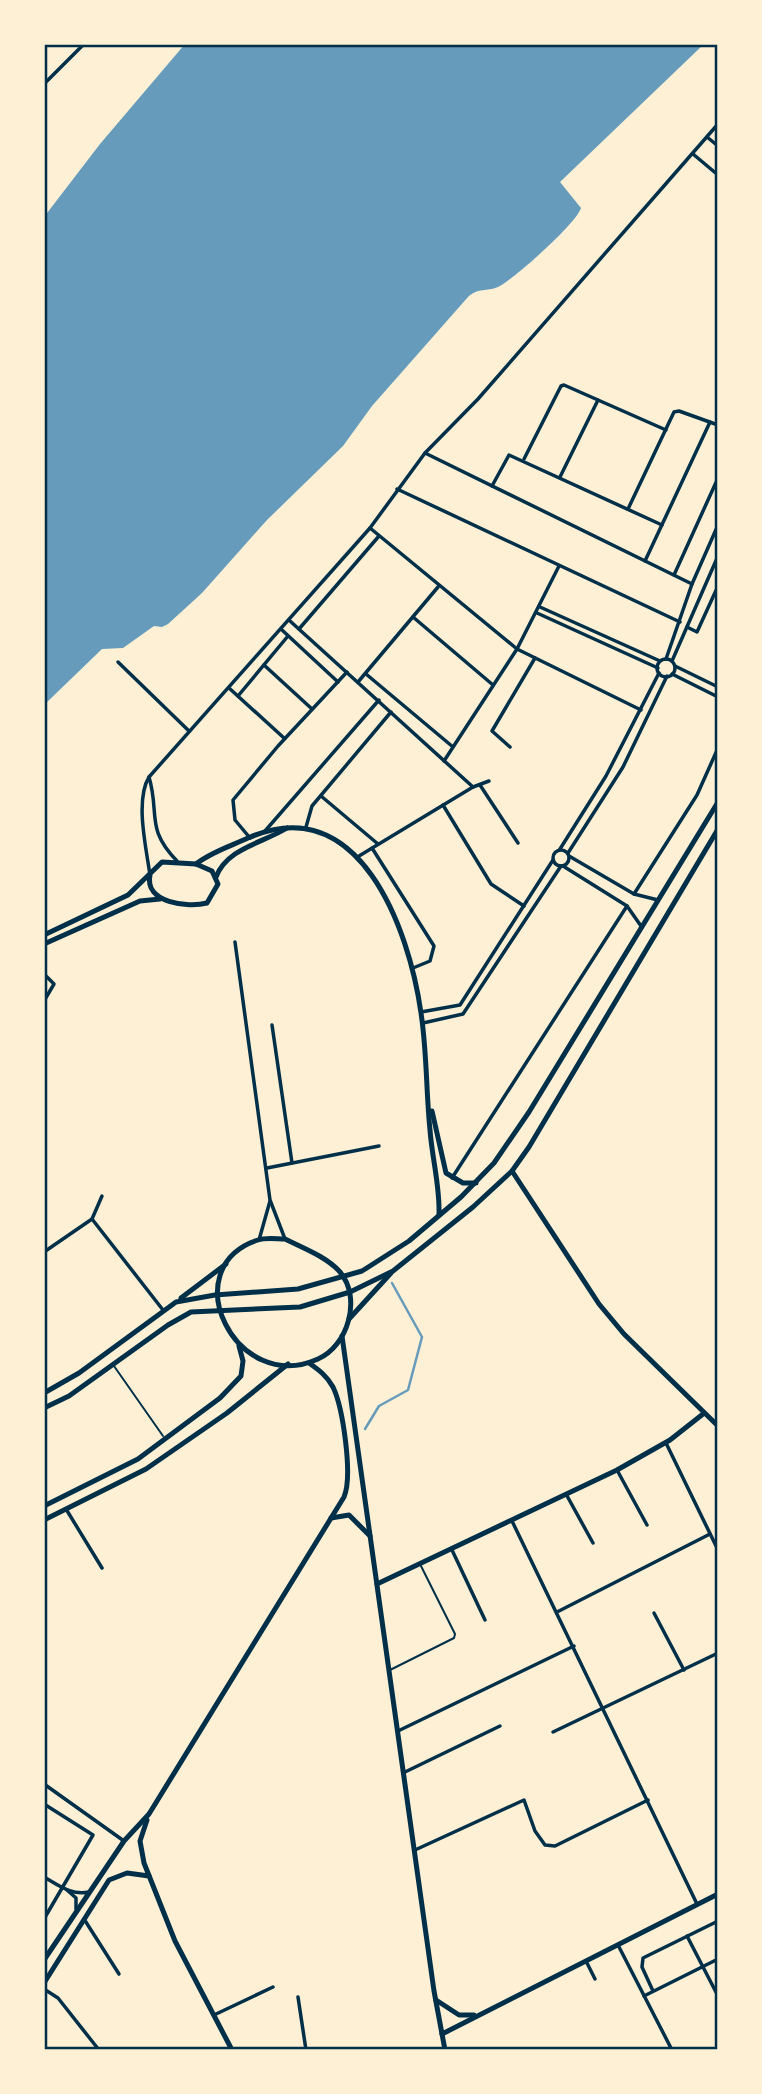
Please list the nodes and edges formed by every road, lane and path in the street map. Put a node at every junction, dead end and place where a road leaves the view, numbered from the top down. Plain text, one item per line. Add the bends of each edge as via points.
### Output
1 (81, 45) edge
2 (44, 84) edge
3 (718, 124) edge
4 (707, 137) junction
5 (718, 146) edge
6 (693, 154) junction
7 (718, 175) edge
8 (598, 400) junction
9 (710, 422) junction
10 (718, 425) edge
11 (666, 430) junction
12 (425, 453) junction
13 (524, 459) junction
14 (560, 477) junction
15 (718, 478) edge
16 (492, 486) junction
17 (396, 489) junction
18 (628, 509) junction
19 (662, 524) junction
20 (718, 525) edge
21 (370, 528) junction
22 (379, 536) junction
23 (718, 556) edge
24 (645, 561) junction
25 (559, 566) junction
26 (674, 575) junction
27 (692, 584) junction
28 (718, 586) edge
29 (438, 587) junction
30 (540, 607) junction
31 (537, 613) junction
32 (413, 617) junction
33 (290, 621) junction
34 (680, 622) junction
35 (687, 627) junction
36 (299, 629) junction
37 (282, 630) junction
38 (288, 636) junction
39 (517, 649) junction
40 (535, 659) junction
41 (666, 659) junction
42 (660, 661) junction
43 (672, 661) junction
44 (118, 662) dead end
45 (264, 665) junction
46 (675, 666) junction
47 (657, 668) junction
48 (347, 672) junction
49 (365, 673) junction
50 (659, 673) junction
51 (672, 674) junction
52 (667, 676) junction
53 (338, 682) junction
54 (358, 682) junction
55 (494, 685) junction
56 (718, 687) edge
57 (229, 688) junction
58 (237, 696) junction
59 (718, 697) edge
60 (379, 700) junction
61 (312, 709) junction
62 (641, 710) junction
63 (391, 712) junction
64 (189, 731) junction
65 (285, 739) junction
66 (453, 747) junction
67 (510, 747) dead end
68 (718, 748) edge
69 (444, 761) junction
70 (149, 777) junction
71 (489, 781) dead end
72 (480, 785) junction
73 (473, 787) junction
74 (321, 796) junction
75 (718, 802) edge
76 (443, 805) junction
77 (290, 826) junction
78 (306, 827) junction
79 (718, 829) edge
80 (265, 831) junction
81 (250, 838) junction
82 (518, 843) dead end
83 (377, 844) junction
84 (372, 848) junction
85 (560, 849) junction
86 (569, 855) junction
87 (359, 856) junction
88 (553, 860) junction
89 (177, 861) junction
90 (196, 864) junction
91 (562, 866) junction
92 (150, 875) junction
93 (216, 877) junction
94 (634, 894) junction
95 (163, 899) junction
96 (660, 900) junction
97 (524, 906) junction
98 (627, 906) junction
99 (642, 928) junction
100 (44, 935) edge
101 (235, 942) dead end
102 (44, 944) edge
103 (413, 968) junction
104 (44, 974) edge
105 (44, 1001) edge
106 (421, 1012) junction
107 (423, 1023) junction
108 (272, 1024) dead end
109 (429, 1102) junction
110 (379, 1146) dead end
111 (292, 1163) junction
112 (267, 1168) junction
113 (512, 1171) junction
114 (452, 1179) junction
115 (476, 1183) junction
116 (102, 1196) dead end
117 (270, 1200) junction
118 (439, 1214) junction
119 (92, 1219) junction
120 (285, 1239) junction
121 (259, 1240) junction
122 (44, 1252) edge
123 (229, 1262) junction
124 (393, 1271) junction
125 (343, 1275) junction
126 (350, 1292) junction
127 (215, 1295) junction
128 (176, 1302) junction
129 (163, 1310) junction
130 (221, 1312) junction
131 (349, 1319) junction
132 (342, 1336) junction
133 (239, 1346) junction
134 (309, 1363) junction
135 (288, 1364) junction
136 (113, 1365) junction
137 (44, 1393) edge
138 (44, 1408) edge
139 (703, 1413) junction
140 (718, 1426) edge
141 (167, 1440) junction
142 (666, 1443) junction
143 (617, 1470) junction
144 (566, 1494) junction
145 (44, 1506) edge
146 (66, 1509) junction
147 (328, 1519) junction
148 (44, 1520) edge
149 (512, 1521) junction
150 (647, 1525) dead end
151 (710, 1534) junction
152 (372, 1538) junction
153 (593, 1543) dead end
154 (452, 1550) junction
155 (718, 1550) edge
156 (421, 1565) junction
157 (102, 1568) dead end
158 (377, 1584) junction
159 (557, 1612) junction
160 (654, 1613) dead end
161 (485, 1620) dead end
162 (573, 1646) junction
163 (718, 1653) edge
164 (390, 1670) junction
165 (684, 1670) junction
166 (603, 1707) junction
167 (500, 1726) dead end
168 (398, 1731) junction
169 (553, 1732) dead end
170 (405, 1772) junction
171 (44, 1784) edge
172 (648, 1800) junction
173 (44, 1804) edge
174 (149, 1814) junction
175 (124, 1841) junction
176 (415, 1850) junction
177 (149, 1876) junction
178 (44, 1877) edge
179 (64, 1889) junction
180 (89, 1892) junction
181 (718, 1894) edge
182 (697, 1904) junction
183 (76, 1911) junction
184 (83, 1917) junction
185 (44, 1919) edge
186 (718, 1921) edge
187 (687, 1936) junction
188 (618, 1945) junction
189 (718, 1959) edge
190 (44, 1960) edge
191 (586, 1961) junction
192 (703, 1966) junction
193 (118, 1974) dead end
194 (595, 1979) dead end
195 (44, 1983) edge
196 (273, 1987) dead end
197 (44, 1989) edge
198 (653, 1991) junction
199 (644, 1996) junction
200 (718, 1996) edge
201 (298, 1997) dead end
202 (436, 2000) junction
203 (214, 2015) junction
204 (477, 2015) junction
205 (442, 2034) junction
206 (99, 2050) edge
207 (232, 2050) edge
208 (306, 2050) edge
209 (443, 2050) edge
210 (672, 2050) edge

1 - 2 street
3 - 4 street
4 - 5 street
4 - 6 street
6 - 7 street
6 - 12 street
8 - 11 street
8 - 13 street via 561,386
8 - 14 street
9 - 10 street
9 - 11 street via 676,411
9 - 19 street
11 - 18 street
12 - 16 street
12 - 17 street
13 - 14 street
13 - 16 street via 506,456
14 - 18 street
15 - 26 street
16 - 24 street
17 - 21 street
17 - 25 street
18 - 19 street
19 - 24 street
20 - 27 street
21 - 22 street
21 - 33 street
22 - 29 street
22 - 36 street
23 - 35 street
24 - 26 street
25 - 30 street
25 - 34 street
26 - 27 street
27 - 34 street
28 - 35 street via 697,632
29 - 32 street
29 - 39 street
30 - 31 street
30 - 42 street
31 - 39 street
31 - 47 street
32 - 49 street
32 - 55 street
33 - 36 street
33 - 37 street
34 - 41 street
35 - 43 street
36 - 48 street
37 - 38 street
37 - 57 street
38 - 45 street
38 - 53 street
39 - 40 street
39 - 55 street
40 - 62 street
40 - 67 street via 492,731
41 - 42 street
41 - 43 street
42 - 47 street
43 - 46 street
44 - 64 street
45 - 58 street
45 - 61 street
46 - 51 street
46 - 56 street
47 - 50 street
48 - 53 street
48 - 54 street
49 - 54 street
49 - 66 street
50 - 52 street
50 - 62 street
51 - 52 street
51 - 59 street
52 - 86 street via 623,767
53 - 61 street
54 - 60 street
55 - 66 street
57 - 58 street
57 - 64 street
58 - 65 street
60 - 63 street
60 - 80 street
61 - 65 street
62 - 85 street
63 - 69 street
63 - 74 street
64 - 70 street
65 - 81 street via 233,800 235,820
66 - 69 street
68 - 94 street via 697,795
69 - 73 street
70 - 89 street via 155,830
70 - 92 street via 141,803
71 - 72 street
72 - 73 street
72 - 82 street
73 - 76 street
74 - 78 street via 307,815
74 - 83 street
75 - 96 main road
76 - 83 street
76 - 97 street via 491,884
77 - 78 main road
77 - 80 main road
77 - 93 main road via 232,855
78 - 87 main road
79 - 113 main road
80 - 81 main road
81 - 90 main road
83 - 84 street
84 - 87 street
84 - 103 street via 434,946 433,957
85 - 86 street
85 - 88 street
86 - 91 street
86 - 94 street
87 - 103 main road via 404,935
88 - 91 street
88 - 97 street
89 - 90 main road
89 - 92 main road via 163,862
90 - 93 main road via 206,866
91 - 98 street
91 - 107 street via 463,1014
92 - 95 main road via 149,886
92 - 100 main road via 123,898
93 - 95 main road via 208,903
94 - 96 street
95 - 102 main road via 140,901
96 - 99 main road
97 - 106 street via 460,1005
98 - 99 street
98 - 114 street
99 - 115 main road via 529,1112
101 - 112 street
103 - 106 main road
104 - 105 street via 54,984
106 - 107 main road
107 - 109 main road
108 - 111 street
109 - 114 main road via 443,1166
109 - 118 main road
110 - 111 street
111 - 112 street
112 - 117 street
113 - 124 main road
113 - 139 main road via 599,1304
114 - 115 main road
115 - 118 main road
116 - 119 street
117 - 120 street
117 - 121 street
118 - 125 main road via 380,1261
119 - 122 street
119 - 129 street
120 - 121 main road
120 - 125 main road
121 - 123 main road
123 - 127 main road
123 - 128 main road
124 - 126 main road
124 - 131 main road
125 - 126 main road
125 - 127 main road via 298,1289
126 - 130 main road via 300,1307
126 - 131 main road
127 - 128 main road
127 - 130 main road
128 - 129 main road
129 - 137 main road via 79,1373
130 - 133 main road
130 - 136 main road via 191,1312
131 - 132 main road
132 - 134 main road via 332,1351
132 - 152 main road
133 - 135 main road via 259,1360
133 - 141 main road via 241,1376
134 - 135 main road
134 - 147 main road via 334,1389 347,1454 350,1483
135 - 146 main road via 146,1469
136 - 138 main road
136 - 141 lane
139 - 140 main road
139 - 142 main road
141 - 145 main road via 109,1476
142 - 143 main road
142 - 151 street
143 - 144 main road
143 - 150 street
144 - 149 main road
144 - 153 street
146 - 148 main road
146 - 157 street
147 - 152 main road via 349,1515
147 - 174 main road
149 - 154 main road
149 - 159 street
151 - 155 street
151 - 159 street
152 - 158 main road
154 - 156 main road
154 - 161 street
156 - 158 main road
156 - 164 lane via 454,1639
158 - 164 main road
159 - 162 street
160 - 165 street
162 - 166 street
162 - 168 street
163 - 165 street
164 - 168 main road
165 - 166 street
166 - 169 street
166 - 172 street
167 - 170 street
168 - 170 main road
170 - 176 main road
171 - 175 street
172 - 176 street via 555,1846 540,1840 524,1800
172 - 182 street
173 - 179 street via 93,1835
174 - 175 main road
174 - 177 main road via 140,1841
175 - 180 main road
176 - 202 main road
177 - 184 main road via 127,1873 109,1880
177 - 203 main road via 175,1941
178 - 179 street
179 - 180 street
179 - 183 street via 76,1898
179 - 185 street
180 - 183 main road
181 - 182 main road
182 - 188 main road
183 - 190 main road
184 - 193 street
184 - 195 main road
186 - 187 street
187 - 192 street
187 - 198 street via 643,1958 642,1967
188 - 191 main road
188 - 199 street
189 - 192 street
191 - 194 street
191 - 204 main road
192 - 198 street
192 - 200 street
196 - 203 street
197 - 206 street via 58,1998
198 - 199 street
199 - 210 street
201 - 208 street
202 - 204 main road via 459,2015
202 - 205 main road
203 - 207 main road
204 - 205 main road
205 - 209 main road

